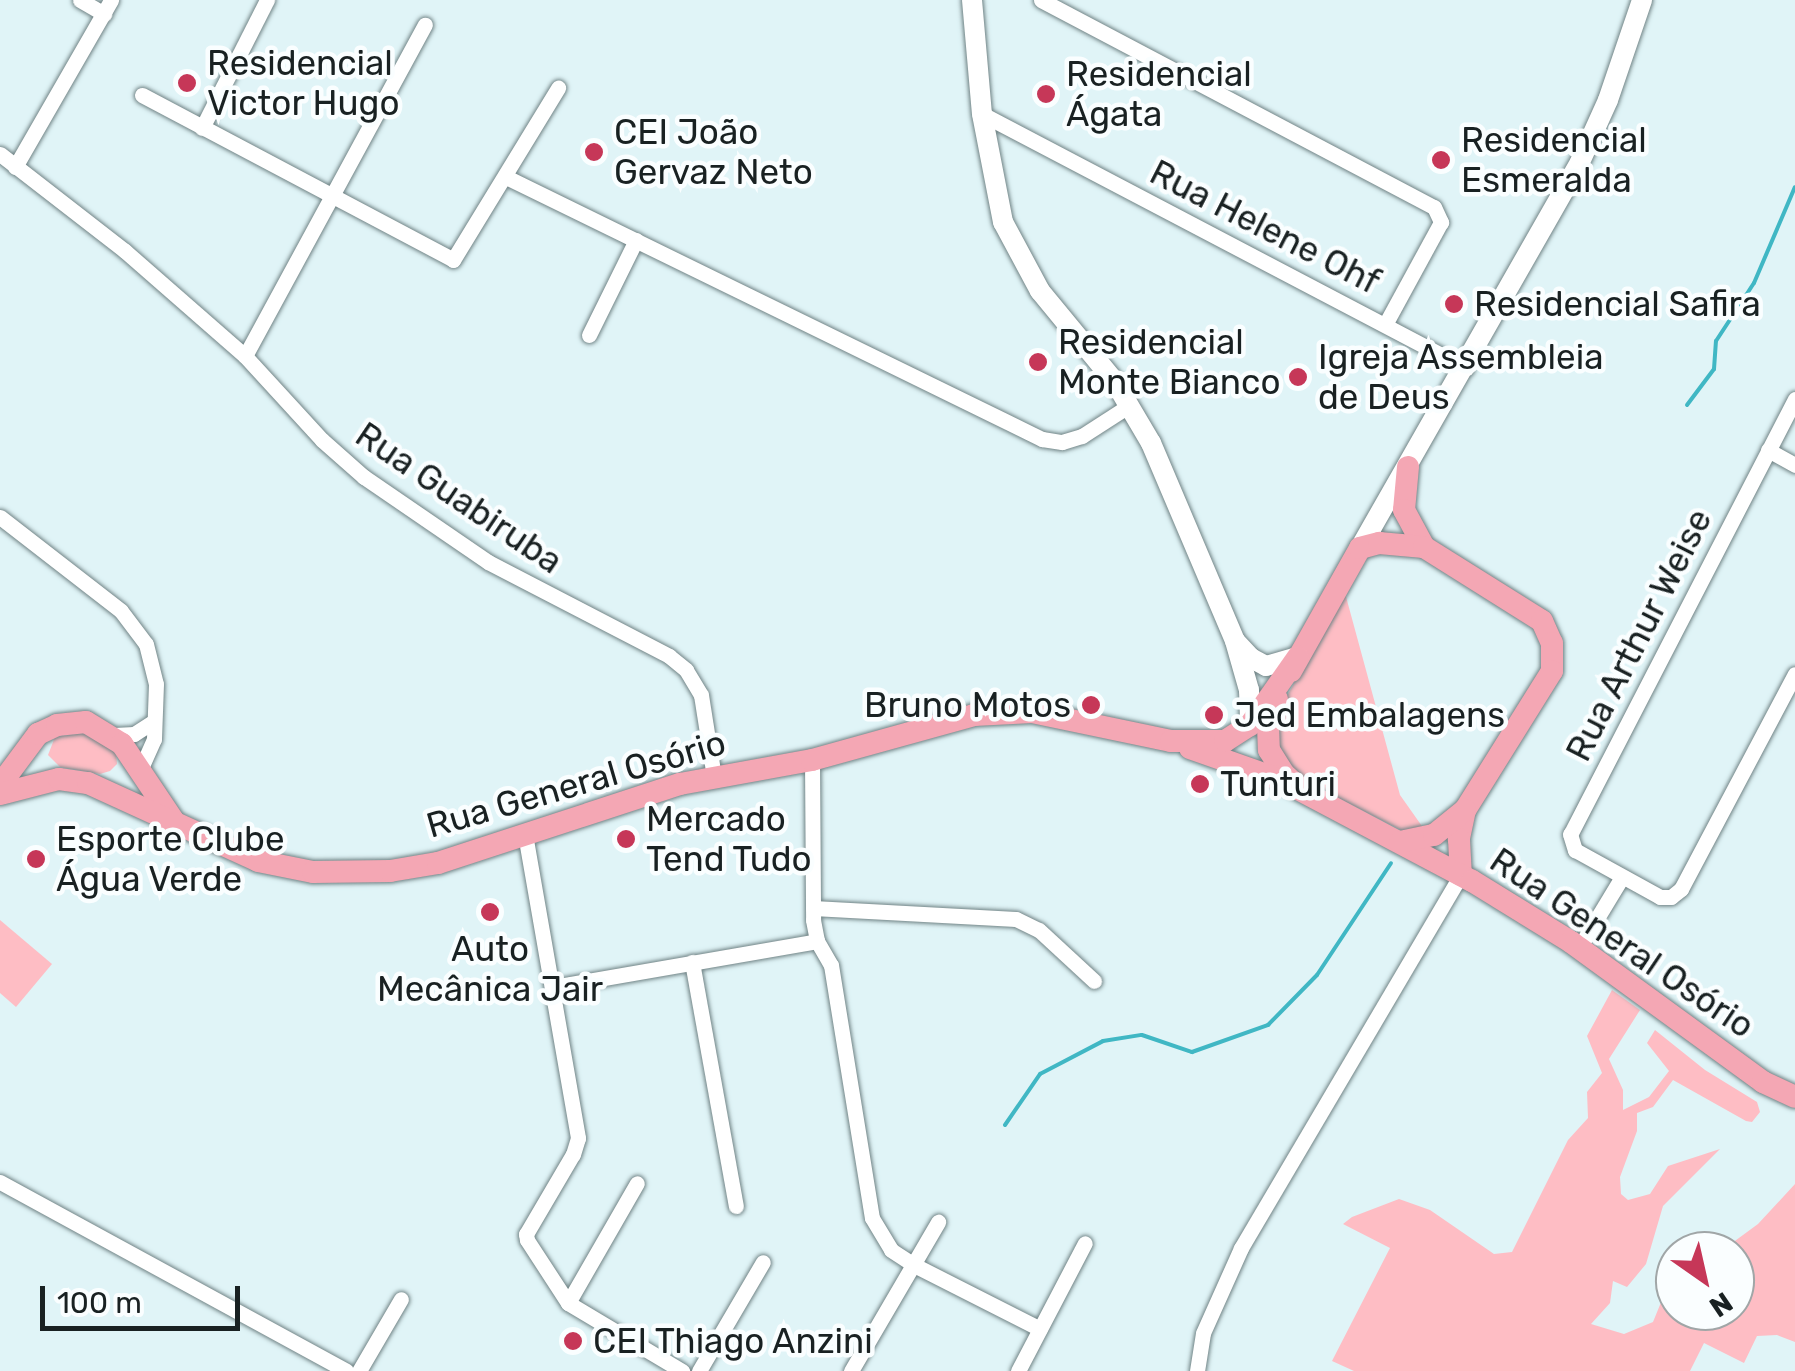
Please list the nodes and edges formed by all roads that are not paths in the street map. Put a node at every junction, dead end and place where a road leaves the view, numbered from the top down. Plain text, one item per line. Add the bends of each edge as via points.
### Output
1 (80, 0) edge
2 (268, 0) edge
3 (972, 0) edge
4 (1041, 0) edge
5 (1642, 0) edge
6 (107, 7) edge
7 (425, 25) dead end
8 (558, 88) dead end
9 (142, 95) dead end
10 (982, 114) junction
11 (202, 128) junction
12 (0, 154) edge
13 (14, 167) junction
14 (506, 177) junction
15 (331, 198) junction
16 (636, 240) junction
17 (1386, 323) junction
18 (588, 334) dead end
19 (245, 356) junction
20 (1466, 368) junction
21 (1795, 400) edge
22 (1130, 405) junction
23 (1768, 450) junction
24 (1795, 464) edge
25 (1408, 466) junction
26 (0, 517) edge
27 (1424, 546) junction
28 (1360, 548) junction
29 (1235, 640) junction
30 (1298, 657) junction
31 (1795, 674) edge
32 (154, 721) junction
33 (58, 725) junction
34 (1250, 725) junction
35 (1171, 741) junction
36 (126, 759) junction
37 (812, 760) junction
38 (714, 777) junction
39 (58, 779) junction
40 (1281, 780) junction
41 (88, 783) junction
42 (0, 785) edge
43 (1304, 791) junction
44 (0, 794) edge
45 (1465, 810) junction
46 (179, 826) junction
47 (524, 834) junction
48 (1400, 842) junction
49 (1461, 875) junction
50 (1622, 877) junction
51 (814, 908) junction
52 (817, 941) junction
53 (1578, 948) junction
54 (692, 962) junction
55 (1094, 981) dead end
56 (552, 987) junction
57 (1795, 1097) edge
58 (0, 1182) edge
59 (637, 1184) dead end
60 (736, 1206) dead end
61 (938, 1222) dead end
62 (1085, 1243) dead end
63 (763, 1262) dead end
64 (914, 1265) junction
65 (401, 1300) dead end
66 (568, 1303) junction
67 (1040, 1329) junction
68 (346, 1371) edge
69 (359, 1371) edge
70 (682, 1371) edge
71 (699, 1371) edge
72 (851, 1371) edge
73 (1018, 1371) edge
74 (1197, 1371) edge

1 - 6 street
2 - 11 street
3 - 10 main road
4 - 17 street via 1434,207 1441,222
5 - 20 main road via 1580,162
6 - 13 street
7 - 15 street
8 - 14 street
9 - 11 street
10 - 17 street, Rua Helene Ohf
10 - 22 main road via 1003,222 1015,248 1056,313
11 - 15 street
12 - 13 street, Rua Guabiruba
13 - 19 street, Rua Guabiruba via 126,251
14 - 15 street via 454,260
14 - 16 street
15 - 19 street
16 - 18 street
16 - 22 street via 1042,439 1082,436
17 - 20 street, Rua Helene Ohf
19 - 38 street, Rua Guabiruba via 364,477 488,562 686,670 701,696
20 - 25 main road
21 - 23 street, Rua Arthur Weise
22 - 29 main road
23 - 24 street
23 - 50 street, Rua Arthur Weise via 1570,834 1575,850
25 - 27 main road via 1404,510
25 - 28 main road
26 - 32 street via 121,612 146,644 156,684
27 - 28 main road via 1391,542
27 - 45 main road via 1532,611 1552,643 1546,685
28 - 30 main road
29 - 30 main road via 1266,666
29 - 34 main road via 1249,690
30 - 34 main road
30 - 43 main road, Rua General Osório via 1267,739 1276,764
31 - 50 street, Rua Arthur Weise via 1681,889 1660,897
32 - 36 street via 134,734
32 - 36 street via 152,750
33 - 36 main road via 86,722
33 - 39 main road via 40,749 40,759
33 - 42 main road via 28,742
34 - 35 main road, Rua General Osório via 1225,741
34 - 40 main road via 1259,754
35 - 37 main road, Rua General Osório via 1010,711
35 - 40 main road, Rua General Osório
36 - 41 main road
36 - 46 main road, Rua General Osório
37 - 38 main road, Rua General Osório
37 - 51 street
38 - 47 main road, Rua General Osório
39 - 41 main road, Rua General Osório
39 - 44 main road, Rua General Osório
40 - 43 main road, Rua General Osório
41 - 46 main road, Rua General Osório
43 - 48 main road, Rua General Osório
45 - 48 main road via 1434,835
45 - 49 main road
46 - 47 main road, Rua General Osório via 258,860 347,874 438,862
47 - 56 street
48 - 49 main road, Rua General Osório
49 - 53 main road, Rua General Osório
49 - 74 street via 1241,1248 1203,1333
50 - 53 street
51 - 52 street
51 - 55 street via 1016,920 1039,930
52 - 54 street
52 - 64 street via 831,965 872,1218 891,1250
53 - 57 main road, Rua General Osório via 1715,1050
54 - 56 street
54 - 60 street
56 - 66 street via 578,1138 526,1234
58 - 68 street
59 - 66 street
61 - 64 street
62 - 67 street
63 - 71 street
64 - 67 street
64 - 72 street
65 - 69 street
66 - 70 street
67 - 73 street

